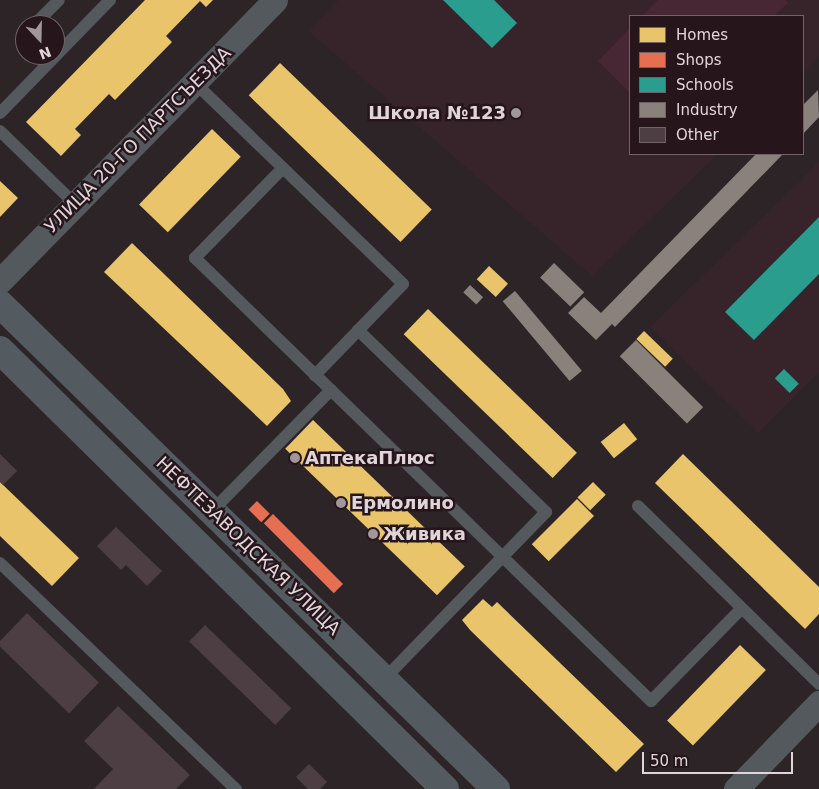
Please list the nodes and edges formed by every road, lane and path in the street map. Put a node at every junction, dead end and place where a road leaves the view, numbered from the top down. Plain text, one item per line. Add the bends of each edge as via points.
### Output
1 (58, 0) edge
2 (110, 0) edge
3 (270, 2) edge
4 (44, 15) edge
5 (65, 43) edge
6 (43, 65) edge
7 (195, 82) junction
8 (0, 113) edge
9 (0, 131) edge
10 (283, 168) junction
11 (75, 204) junction
12 (0, 281) edge
13 (0, 304) edge
14 (358, 330) junction
15 (0, 350) edge
16 (315, 375) junction
17 (331, 390) junction
18 (638, 506) dead end
19 (212, 512) junction
20 (503, 557) junction
21 (0, 563) edge
22 (740, 610) junction
23 (384, 679) junction
24 (819, 684) edge
25 (819, 703) edge
26 (236, 789) edge
27 (445, 789) edge
28 (496, 789) edge
29 (736, 789) edge

1 - 4 lane
2 - 5 lane
3 - 7 street, УЛИЦА 20-ГО ПАРТСЪЕЗДА
6 - 8 lane
7 - 10 lane
7 - 11 street, УЛИЦА 20-ГО ПАРТСЪЕЗДА
9 - 11 lane
10 - 14 lane via 403,284
10 - 16 lane via 195,258
11 - 12 street, УЛИЦА 20-ГО ПАРТСЪЕЗДА
13 - 19 main road, НЕФТЕЗАВОДСКАЯ УЛИЦА
14 - 16 lane
14 - 20 lane via 546,512
15 - 27 main road, НЕФТЕЗАВОДСКАЯ УЛИЦА
16 - 17 lane
17 - 19 lane
17 - 20 lane
18 - 22 lane
19 - 23 main road, НЕФТЕЗАВОДСКАЯ УЛИЦА
20 - 22 lane via 651,701
20 - 23 lane
21 - 26 lane
22 - 24 lane
23 - 28 main road, НЕФТЕЗАВОДСКАЯ УЛИЦА
25 - 29 street

